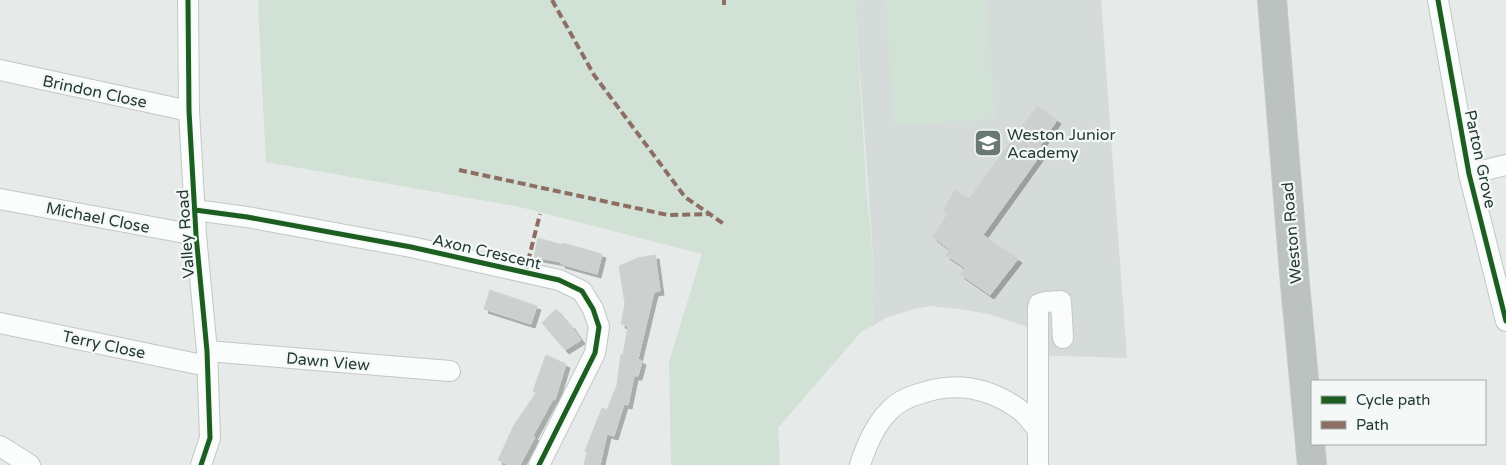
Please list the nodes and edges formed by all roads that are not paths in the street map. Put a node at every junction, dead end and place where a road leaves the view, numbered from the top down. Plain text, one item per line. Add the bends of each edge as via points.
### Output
1 (188, 0) edge
2 (1272, 0) edge
3 (1438, 0) edge
4 (0, 70) edge
5 (189, 111) junction
6 (1506, 165) edge
7 (1469, 174) junction
8 (0, 199) edge
9 (195, 210) junction
10 (196, 235) junction
11 (1506, 321) edge
12 (0, 323) edge
13 (1063, 338) dead end
14 (207, 358) junction
15 (450, 371) dead end
16 (1038, 430) junction
17 (0, 446) edge
18 (30, 465) edge
19 (201, 465) edge
20 (539, 465) edge
21 (860, 465) edge
22 (1038, 465) edge
23 (1312, 465) edge

1 - 5 street, Valley Road
2 - 23 highway, Weston Road
3 - 7 street, Parton Grove
4 - 5 street, Brindon Close
5 - 9 street, Valley Road
6 - 7 street
7 - 11 street, Parton Grove
8 - 10 street, Michael Close
9 - 10 street, Valley Road
9 - 20 street, Axon Crescent via 411,247 558,280 582,291 599,327 595,353
10 - 14 street, Valley Road
12 - 14 street, Terry Close
13 - 16 street via 1061,301 1039,304
14 - 15 street, Dawn View
14 - 19 street, Valley Road via 210,438
16 - 21 street via 1022,411 992,394 962,386 935,388 909,396 889,410 874,431
16 - 22 street
17 - 18 street

